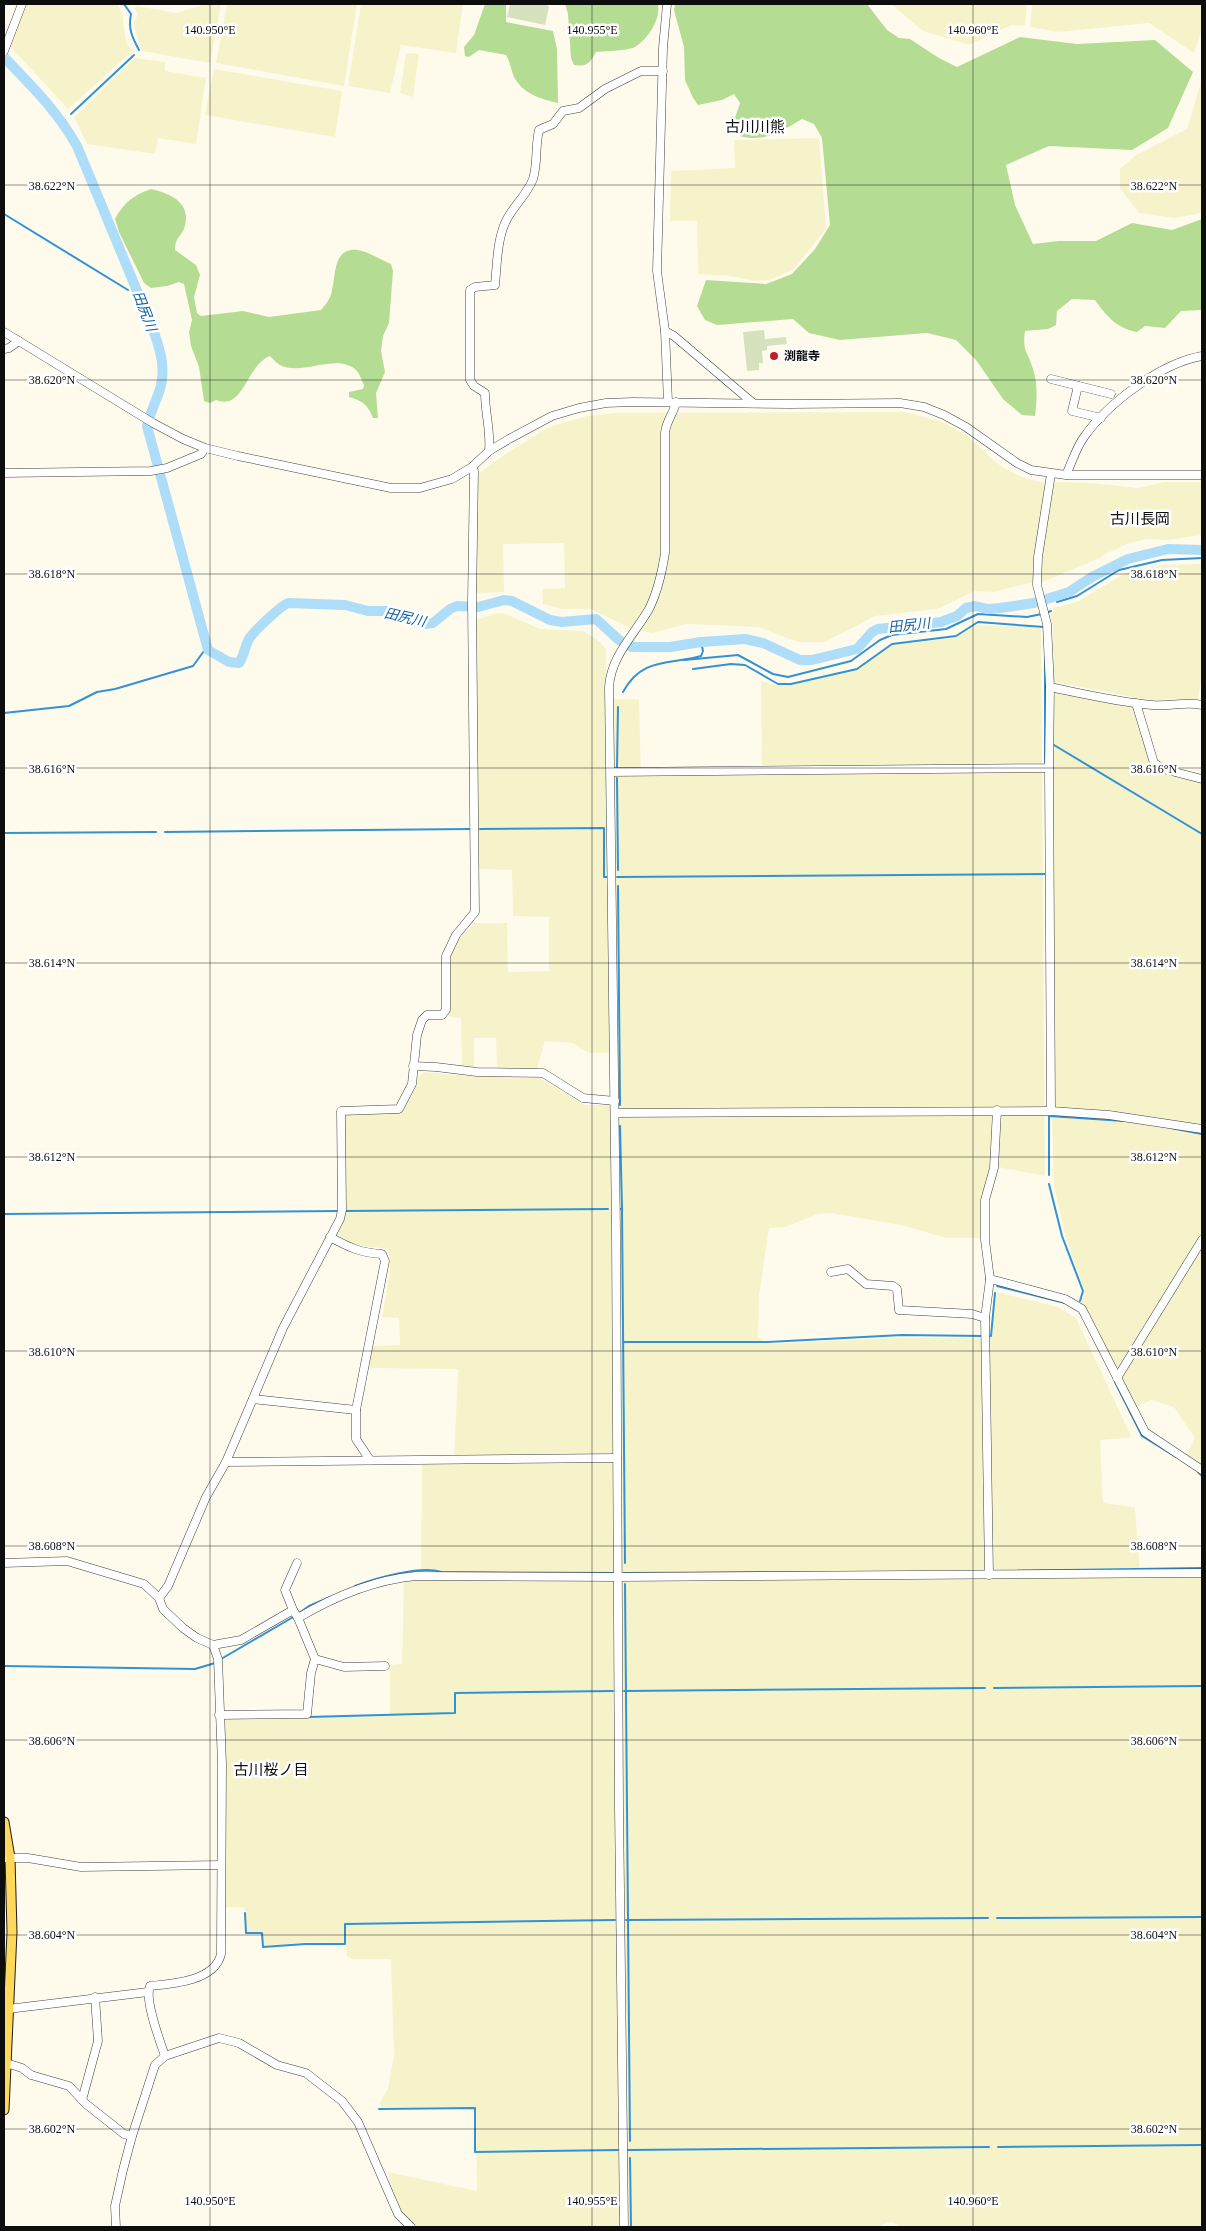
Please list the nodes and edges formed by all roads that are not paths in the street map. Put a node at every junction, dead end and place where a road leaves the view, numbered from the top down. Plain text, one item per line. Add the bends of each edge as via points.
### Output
1 (22, 4) edge
2 (667, 4) edge
3 (5, 47) edge
4 (662, 71) junction
5 (665, 331) junction
6 (4, 332) edge
7 (18, 341) junction
8 (4, 349) edge
9 (1202, 356) edge
10 (1051, 379) dead end
11 (1078, 386) junction
12 (1111, 394) dead end
13 (672, 402) junction
14 (753, 403) junction
15 (1101, 418) junction
16 (206, 448) junction
17 (489, 451) junction
18 (472, 467) junction
19 (4, 473) edge
20 (1051, 474) junction
21 (1066, 475) junction
22 (1202, 475) edge
23 (1050, 687) junction
24 (1136, 703) junction
25 (1202, 705) edge
26 (1049, 768) junction
27 (611, 772) junction
28 (1202, 779) edge
29 (414, 1066) junction
30 (615, 1101) junction
31 (996, 1110) junction
32 (1051, 1111) junction
33 (615, 1113) junction
34 (1202, 1129) edge
35 (330, 1237) junction
36 (1202, 1240) edge
37 (831, 1272) dead end
38 (990, 1279) junction
39 (985, 1318) junction
40 (1117, 1378) junction
41 (252, 1399) junction
42 (356, 1410) junction
43 (617, 1458) junction
44 (370, 1460) junction
45 (226, 1462) junction
46 (1202, 1470) edge
47 (297, 1563) dead end
48 (4, 1564) edge
49 (989, 1572) junction
50 (1202, 1573) edge
51 (618, 1577) junction
52 (159, 1598) junction
53 (296, 1614) junction
54 (213, 1645) junction
55 (315, 1658) junction
56 (385, 1666) dead end
57 (219, 1715) junction
58 (4, 1822) edge
59 (7, 1858) edge
60 (221, 1865) junction
61 (148, 1992) junction
62 (95, 1998) junction
63 (8, 2009) junction
64 (165, 2056) junction
65 (5, 2061) edge
66 (82, 2100) junction
67 (4, 2110) edge
68 (132, 2136) junction
69 (116, 2227) edge
70 (411, 2227) edge
71 (624, 2227) edge

1 - 3 street
2 - 4 street
4 - 5 street via 657,271
4 - 17 street via 641,71 605,89 579,108 563,111 553,124 539,130 533,178 506,221 495,285 470,290 470,380 485,393 491,440
5 - 13 street
5 - 14 street
6 - 7 street
7 - 8 street
7 - 16 street via 142,417
9 - 15 street via 1160,372
10 - 11 street
11 - 12 street
11 - 15 street via 1072,411
13 - 14 street
13 - 17 street via 606,403 579,408 552,416
13 - 27 street via 675,409 665,433 665,553 662,572 648,609 610,675
14 - 20 street via 900,403 924,407 966,427 1017,463
15 - 21 street via 1084,437
16 - 18 street via 405,489 436,485
16 - 19 street via 201,454 159,470
17 - 18 street
18 - 29 street via 476,906 446,956 446,1010 442,1015 427,1015 422,1020
20 - 21 street
20 - 23 street via 1038,557 1037,585 1047,624
21 - 22 street
23 - 24 street
23 - 26 street
24 - 25 street
24 - 28 street via 1154,763 1163,769
26 - 27 street
26 - 32 street
27 - 30 street
29 - 30 street via 477,1072 543,1073 583,1098
29 - 35 street via 411,1087 399,1109 341,1111 342,1212
30 - 33 street
31 - 32 street
31 - 33 street
31 - 38 street via 994,1168 985,1200 984,1240
32 - 34 street via 1110,1115
33 - 43 street
35 - 41 street via 283,1328
35 - 42 street via 353,1250 382,1254 385,1261
36 - 40 street
37 - 39 street via 848,1270 866,1284 894,1286 899,1310 972,1314
38 - 39 street
38 - 40 street via 1075,1303 1087,1314
39 - 49 street
40 - 46 street via 1145,1432
41 - 42 street
41 - 45 street
42 - 44 street via 356,1439
43 - 44 street
43 - 51 street
44 - 45 street
45 - 52 street via 206,1497 168,1586
47 - 53 street via 284,1590
48 - 52 street via 67,1560 144,1584
49 - 50 street
49 - 51 street
51 - 53 street via 403,1577 347,1592
51 - 71 street
52 - 54 street via 164,1609 183,1628
53 - 54 street via 241,1640
53 - 55 street
54 - 57 street via 218,1663
55 - 56 street via 344,1667
55 - 57 street via 307,1714
57 - 60 street
58 - 59 main road
59 - 60 street via 28,1858 81,1867
59 - 63 main road via 12,1932
60 - 61 street via 220,1959 215,1966 191,1980 150,1986
61 - 62 street
61 - 64 street via 150,2012
62 - 63 street
62 - 66 street via 98,2041
63 - 65 main road
64 - 68 street via 155,2065
64 - 70 street via 209,2040 230,2039 277,2065 312,2077 342,2101 358,2122 398,2214
65 - 66 street via 31,2075 69,2086
65 - 67 main road
66 - 68 street via 124,2134
68 - 69 street via 115,2206

